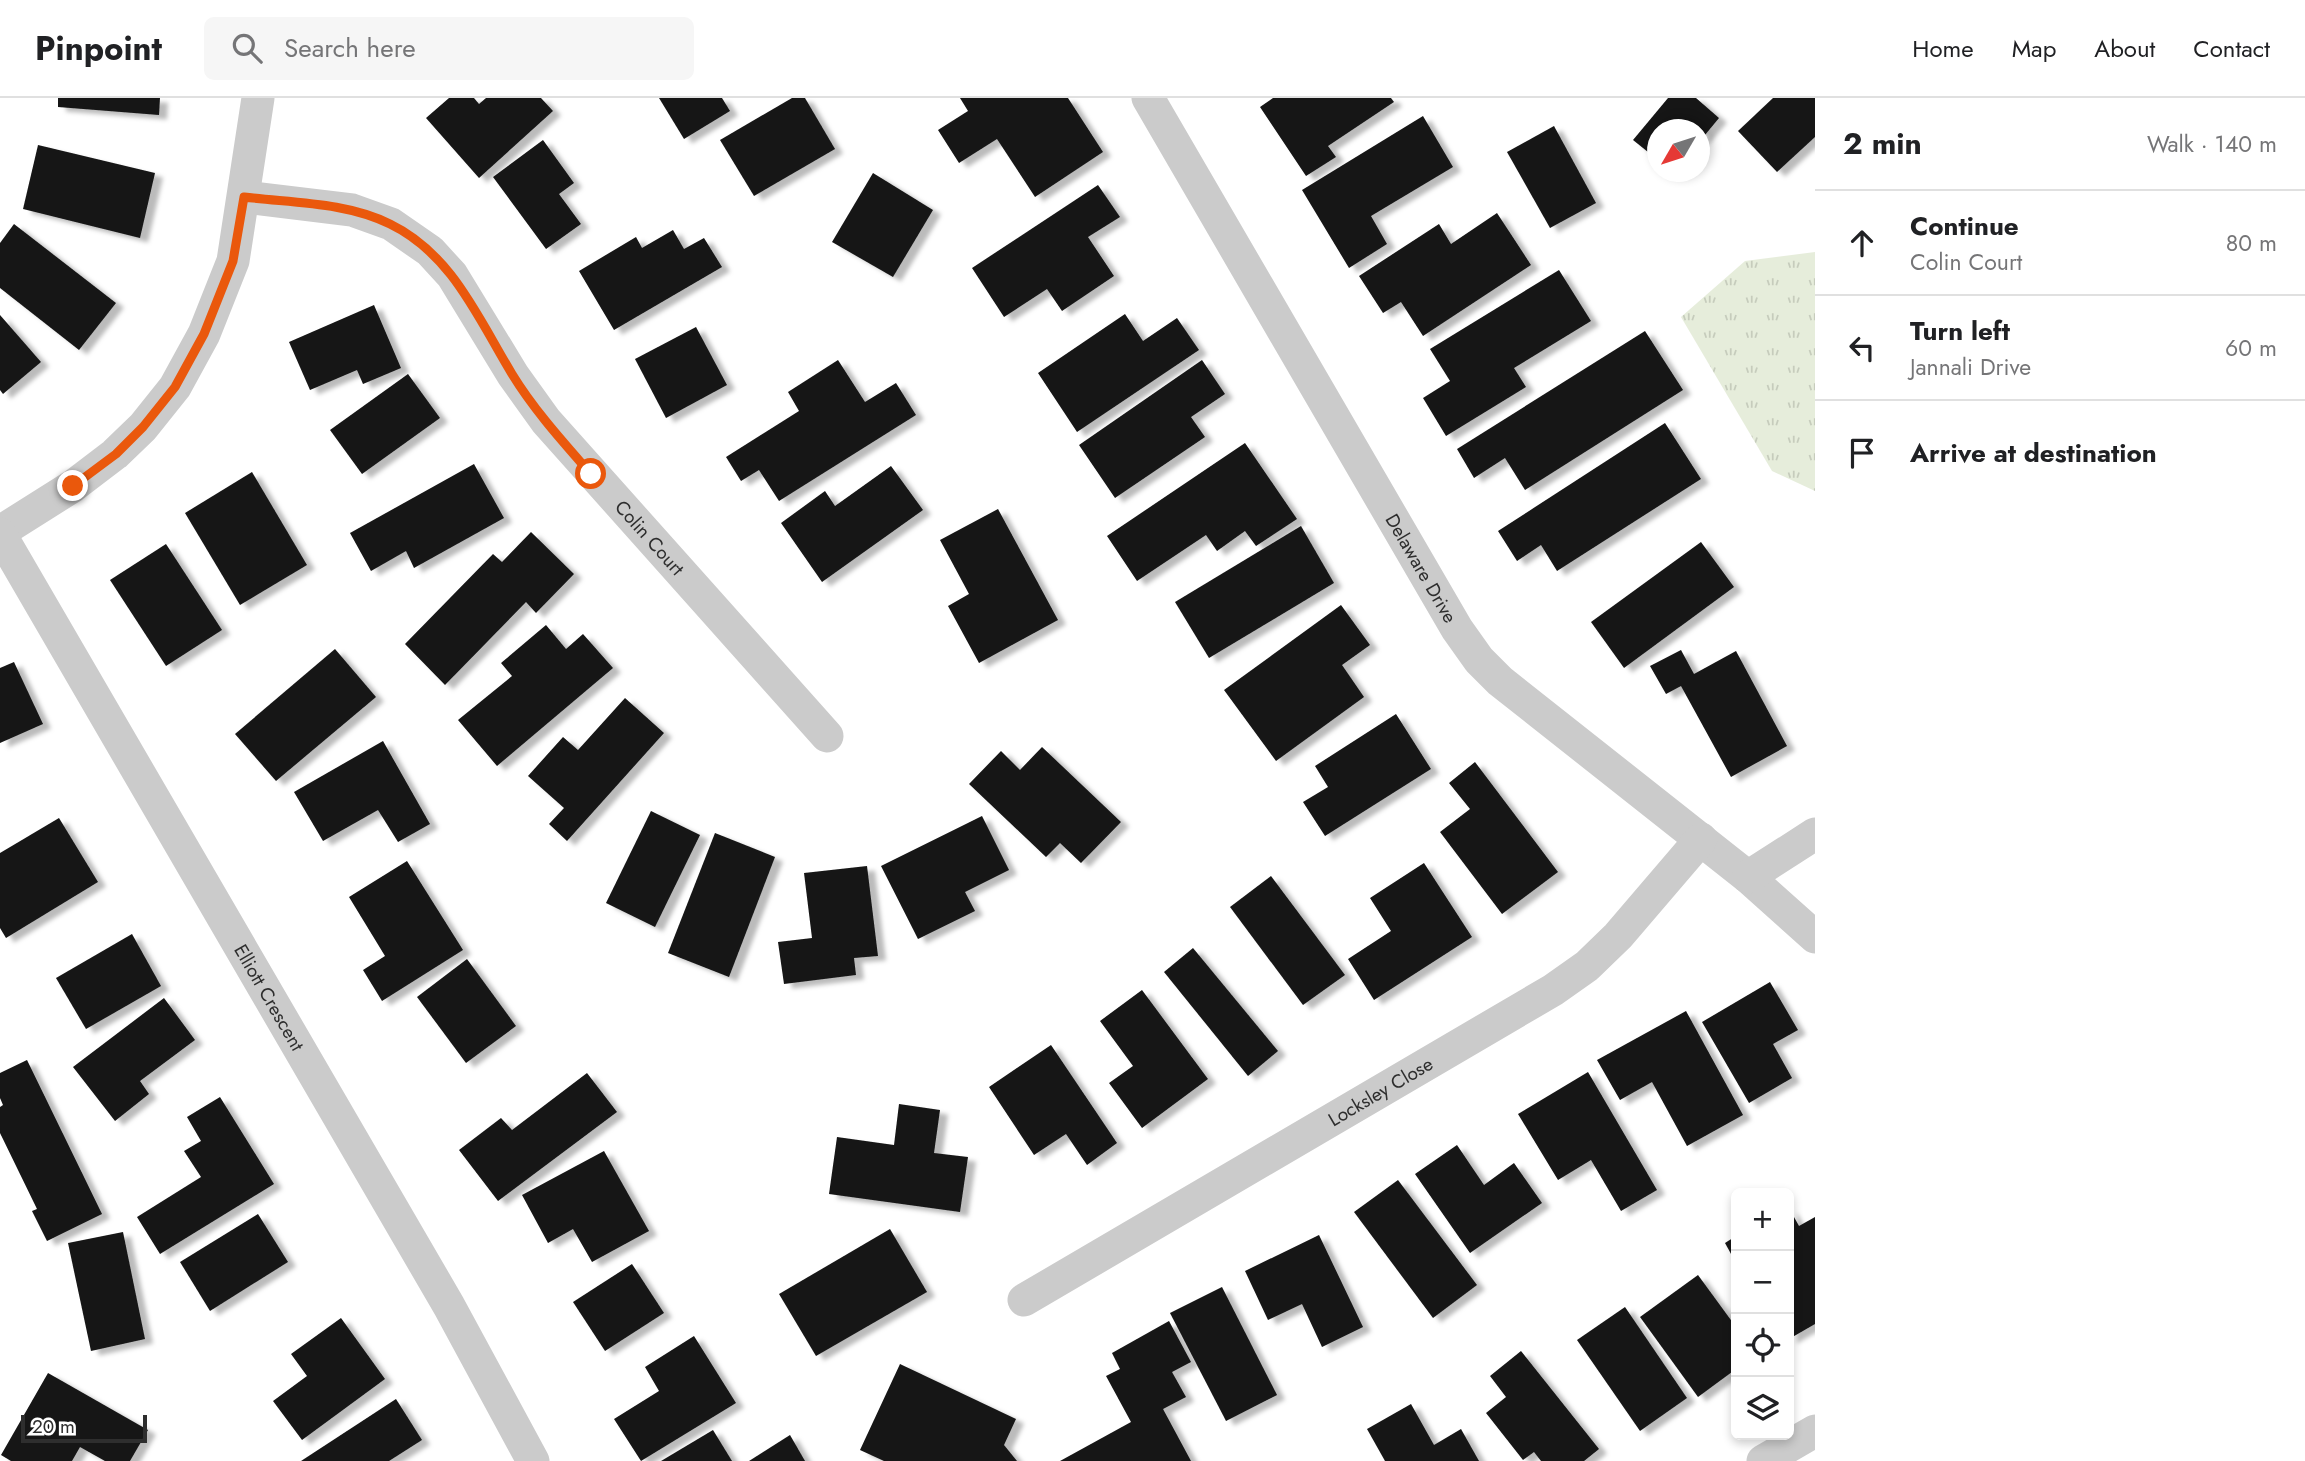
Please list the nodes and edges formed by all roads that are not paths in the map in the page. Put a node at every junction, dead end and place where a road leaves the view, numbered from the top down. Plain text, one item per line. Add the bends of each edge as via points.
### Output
1 (258, 98) edge
2 (1148, 98) edge
3 (244, 197) junction
4 (0, 533) edge
5 (827, 736) dead end
6 (1815, 834) edge
7 (1701, 839) junction
8 (1748, 877) junction
9 (1815, 937) edge
10 (1024, 1300) dead end
11 (1815, 1431) edge
12 (533, 1461) edge
13 (1763, 1461) edge

1 - 3 street
2 - 7 street, Delaware Drive via 1479,660
3 - 4 street via 233,261 204,334 175,387 116,454
3 - 5 street, Colin Court via 352,210 391,224 430,251 452,275 545,421
4 - 12 street, Elliott Crescent via 449,1306
6 - 8 street
7 - 8 street, Delaware Drive
7 - 10 street, Locksley Close via 1618,936 1553,990
8 - 9 street, Delaware Drive
11 - 13 street

